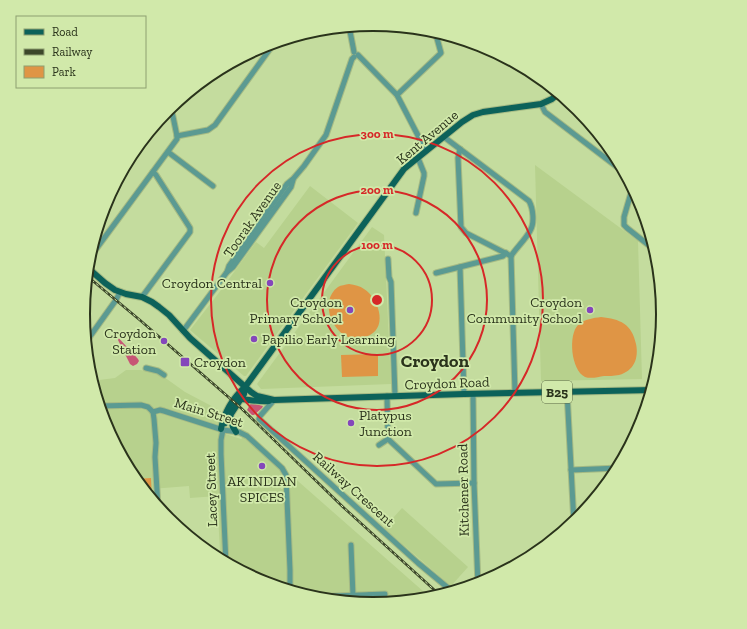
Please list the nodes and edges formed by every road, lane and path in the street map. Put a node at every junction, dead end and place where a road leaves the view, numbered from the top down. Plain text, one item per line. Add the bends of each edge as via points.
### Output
1 (351, 32) edge
2 (437, 38) edge
3 (268, 52) edge
4 (356, 54) junction
5 (397, 95) junction
6 (555, 97) edge
7 (541, 104) junction
8 (173, 114) edge
9 (177, 136) junction
10 (444, 137) junction
11 (460, 149) junction
12 (168, 152) junction
13 (426, 152) junction
14 (418, 158) junction
15 (614, 164) edge
16 (153, 172) junction
17 (213, 186) dead end
18 (630, 195) edge
19 (416, 213) dead end
20 (99, 245) edge
21 (648, 245) edge
22 (506, 253) junction
23 (511, 256) junction
24 (388, 259) dead end
25 (460, 267) junction
26 (93, 272) edge
27 (436, 273) dead end
28 (120, 292) junction
29 (142, 297) junction
30 (183, 331) junction
31 (91, 335) edge
32 (146, 368) dead end
33 (164, 375) dead end
34 (245, 387) junction
35 (646, 390) edge
36 (567, 392) junction
37 (515, 393) junction
38 (464, 394) junction
39 (473, 394) junction
40 (387, 396) junction
41 (395, 396) junction
42 (241, 399) junction
43 (274, 400) junction
44 (105, 406) edge
45 (152, 412) junction
46 (230, 415) junction
47 (222, 430) junction
48 (236, 432) junction
49 (388, 439) junction
50 (379, 445) dead end
51 (611, 468) edge
52 (571, 470) junction
53 (474, 483) junction
54 (157, 498) edge
55 (574, 515) edge
56 (351, 545) dead end
57 (226, 556) edge
58 (478, 578) edge
59 (290, 585) edge
60 (448, 588) edge
61 (385, 594) dead end
62 (369, 595) joint
63 (341, 596) edge
64 (353, 596) junction

1 - 4 street
2 - 5 street via 441,53
3 - 9 street via 215,125 208,130
4 - 5 street
4 - 30 street, Toorak Avenue via 352,59 326,135 287,184
5 - 13 street
6 - 7 main road, Kent Avenue
7 - 10 main road, Kent Avenue via 483,112 468,118
7 - 15 street via 545,112
8 - 9 street
9 - 12 street
10 - 11 street
10 - 13 main road, Kent Avenue
11 - 22 street via 458,158 461,227 466,233
11 - 23 street via 531,205 531,230
12 - 16 street
12 - 17 street
13 - 14 main road, Kent Avenue
14 - 19 street via 424,176
14 - 34 main road, Kent Avenue via 404,169
16 - 20 street
16 - 29 street via 190,228 190,232
18 - 21 street via 624,225
22 - 23 street
22 - 25 street
23 - 37 street
24 - 41 street
25 - 27 street
25 - 38 street
26 - 28 main road, Croydon Road
28 - 29 main road, Croydon Road
28 - 31 street
29 - 30 main road, Croydon Road via 169,315
30 - 34 main road, Croydon Road
32 - 33 street via 158,370
34 - 42 main road, Kent Avenue
34 - 43 main road, Croydon Road / B25 via 257,396
34 - 47 main road, Kent Avenue via 228,408
35 - 36 main road, Croydon Road / B25
36 - 37 main road, Croydon Road / B25
36 - 52 street
37 - 39 main road, Croydon Road / B25
38 - 39 main road, Croydon Road / B25
38 - 41 main road, Croydon Road / B25
39 - 53 street, Kitchener Road
40 - 41 main road, Croydon Road / B25
40 - 43 main road, Croydon Road / B25
40 - 49 street
42 - 43 main road via 262,402
42 - 46 main road, Kent Avenue
43 - 60 street, Railway Crescent via 259,419
44 - 45 street, Main Street via 141,405 148,407
45 - 47 street, Main Street via 164,411
45 - 54 street via 156,443
46 - 47 main road, Kent Avenue
46 - 48 main road
47 - 48 street, Main Street
47 - 57 street, Lacey Street via 220,434
48 - 59 street, Main Street via 247,436 283,469 286,478
49 - 50 street
49 - 53 street via 436,484
51 - 52 street
52 - 55 street
53 - 58 street, Kitchener Road
56 - 64 street
61 - 62 street
62 - 64 street
63 - 64 street

